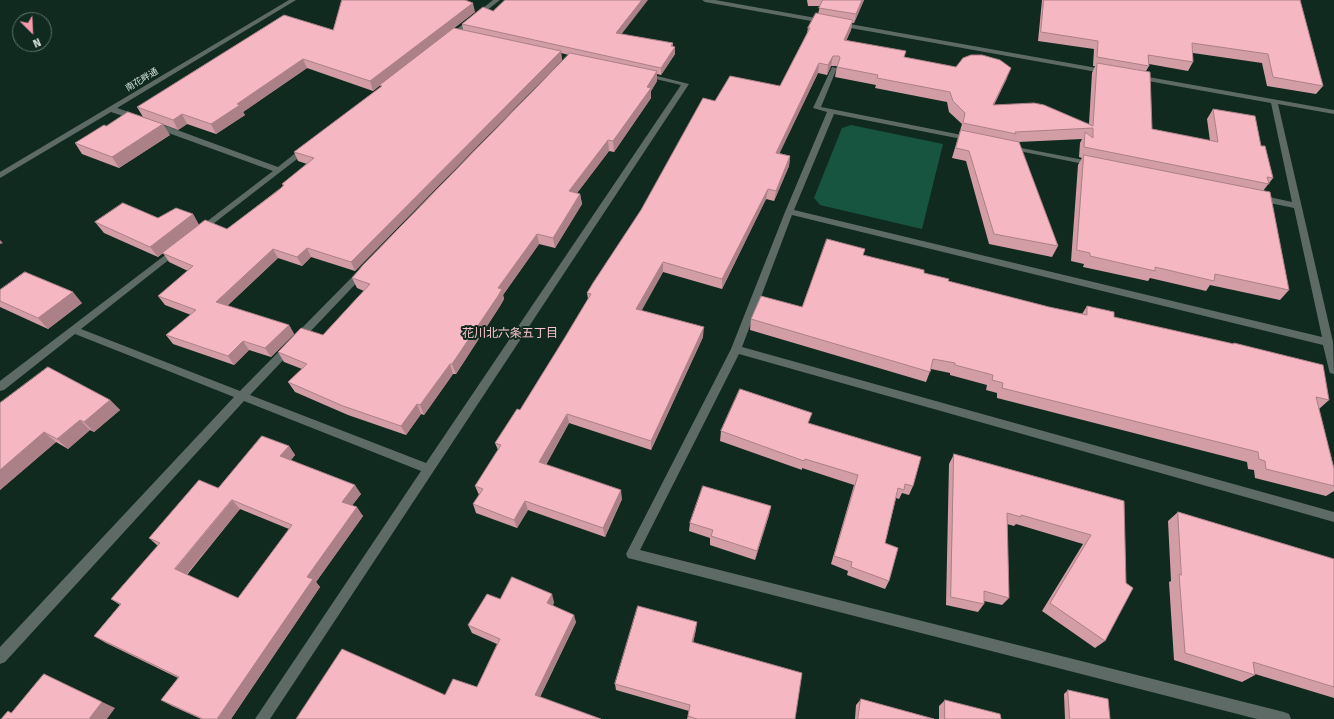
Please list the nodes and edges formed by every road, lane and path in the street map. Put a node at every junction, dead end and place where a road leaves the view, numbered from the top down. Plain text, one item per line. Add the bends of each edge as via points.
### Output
1 (293, 0) edge
2 (497, 0) edge
3 (705, 0) edge
4 (455, 32) junction
5 (470, 36) edge
6 (443, 42) edge
7 (834, 68) edge
8 (1118, 73) edge
9 (639, 74) edge
10 (1126, 75) edge
11 (1274, 101) junction
12 (112, 109) junction
13 (831, 111) junction
14 (1334, 112) edge
15 (979, 141) edge
16 (315, 142) edge
17 (1002, 146) edge
18 (1103, 166) edge
19 (278, 170) junction
20 (0, 175) edge
21 (1251, 196) edge
22 (1298, 206) junction
23 (789, 212) junction
24 (369, 264) edge
25 (74, 330) junction
26 (1328, 342) junction
27 (736, 349) junction
28 (1334, 370) edge
29 (0, 387) edge
30 (242, 396) junction
31 (428, 469) junction
32 (1334, 517) edge
33 (0, 657) edge
34 (262, 719) edge
35 (1284, 719) edge

1 - 12 street, 南花畔通
2 - 4 street
3 - 8 street
4 - 5 street
4 - 6 street
7 - 13 street via 817,108
9 - 31 street via 685,84
10 - 11 street
11 - 14 street
11 - 22 street
12 - 19 street
12 - 20 street, 南花畔通
13 - 15 street
13 - 23 street
16 - 19 street
17 - 18 street
19 - 25 street
21 - 22 street
22 - 26 street
23 - 26 street
23 - 27 street
24 - 30 street
25 - 29 street
25 - 30 street
26 - 28 street
27 - 32 street
27 - 35 street via 632,554
30 - 31 street
30 - 33 street
31 - 34 street

